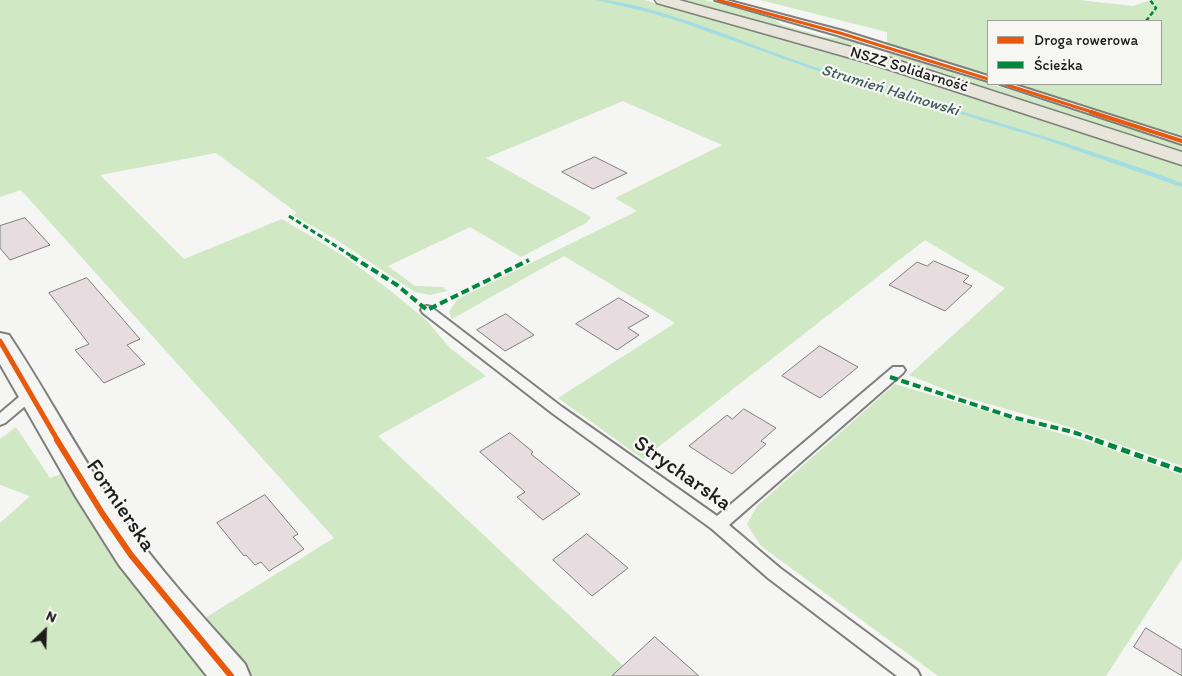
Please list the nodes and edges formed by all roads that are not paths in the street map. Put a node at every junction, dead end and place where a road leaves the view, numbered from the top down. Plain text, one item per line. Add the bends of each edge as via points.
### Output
1 (662, 0) edge
2 (718, 0) edge
3 (878, 45) junction
4 (861, 55) junction
5 (987, 79) edge
6 (1007, 85) edge
7 (1182, 141) edge
8 (1182, 159) edge
9 (427, 310) dead end
10 (0, 341) edge
11 (898, 370) dead end
12 (31, 394) junction
13 (0, 420) edge
14 (718, 524) junction
15 (231, 676) edge
16 (911, 676) edge

1 - 4 main road, NSZZ Solidarność
2 - 3 lane
3 - 4 lane
3 - 5 lane
4 - 8 main road, NSZZ Solidarność
6 - 7 lane
9 - 14 lane, Strycharska via 565,416
10 - 12 street, Formierska
11 - 14 lane
12 - 13 lane
12 - 15 street, Formierska via 118,537
14 - 16 lane, Strycharska via 774,573

